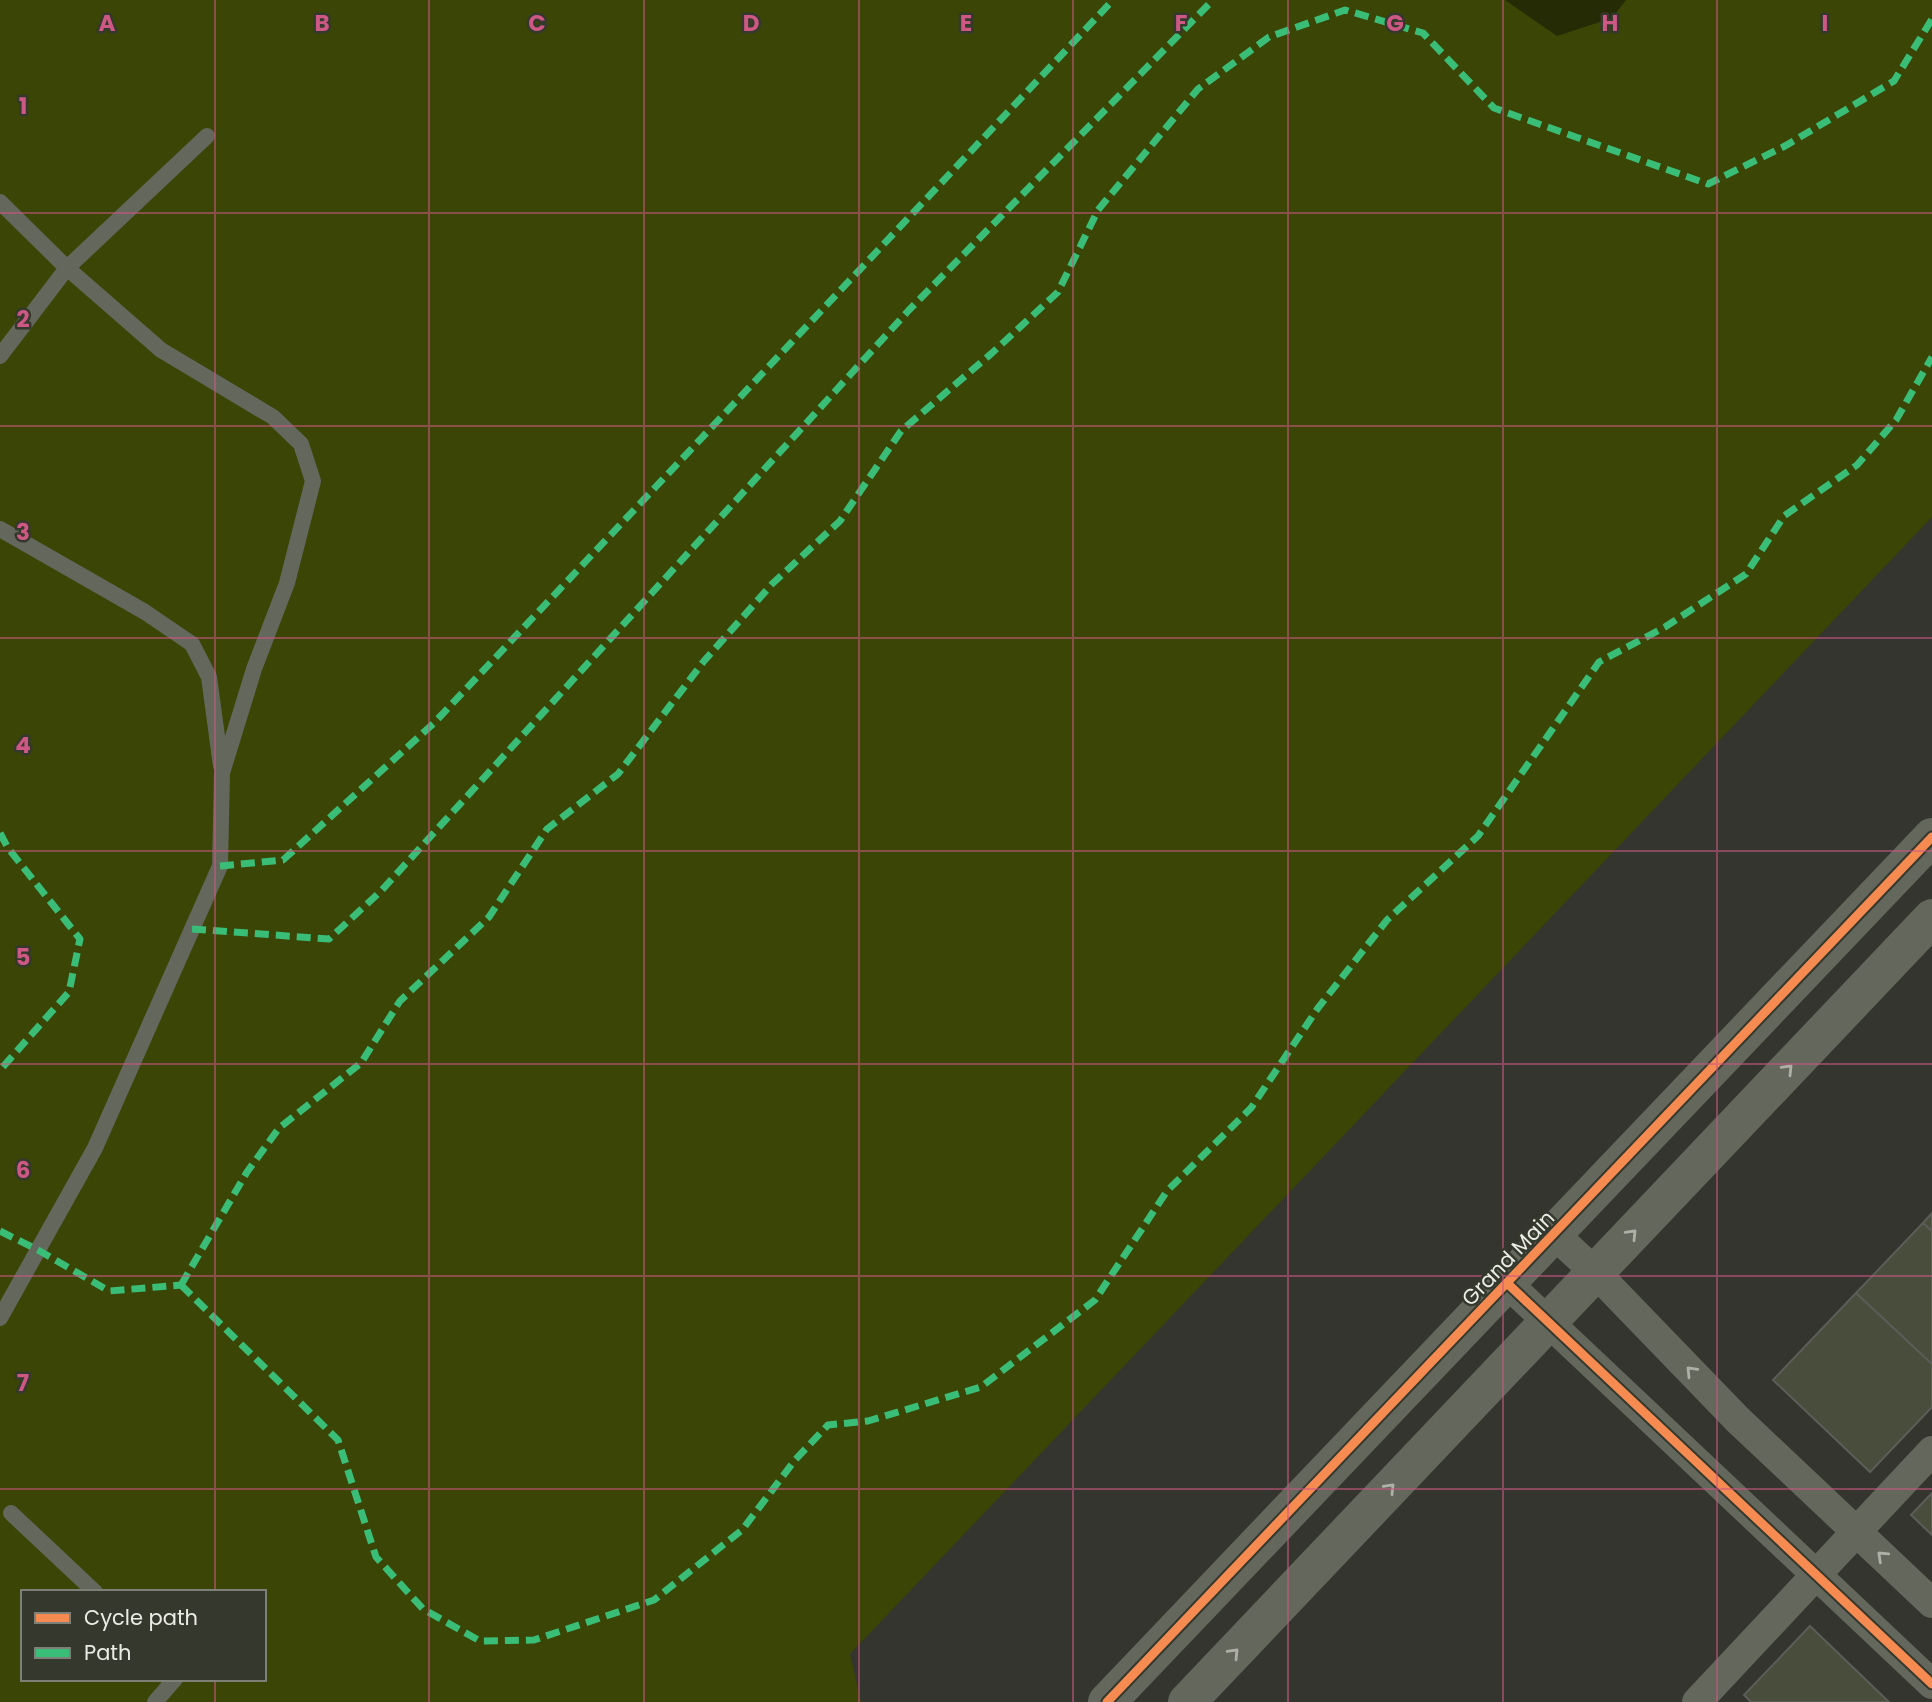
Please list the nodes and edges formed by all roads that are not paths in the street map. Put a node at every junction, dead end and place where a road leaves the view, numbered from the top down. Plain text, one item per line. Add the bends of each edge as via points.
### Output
1 (207, 136) dead end
2 (0, 202) edge
3 (67, 268) junction
4 (0, 356) edge
5 (0, 529) edge
6 (222, 774) junction
7 (1932, 837) edge
8 (1932, 918) edge
9 (1555, 1235) junction
10 (1595, 1272) junction
11 (1508, 1284) junction
12 (0, 1318) edge
13 (1548, 1321) junction
14 (1932, 1451) edge
15 (12, 1513) dead end
16 (1856, 1531) junction
17 (1816, 1574) junction
18 (93, 1590) edge
19 (1932, 1602) edge
20 (173, 1681) edge
21 (1932, 1684) edge
22 (155, 1702) edge
23 (1107, 1702) edge
24 (1187, 1702) edge
25 (1697, 1702) edge

1 - 3 lane
2 - 3 lane
3 - 4 lane
3 - 6 lane via 161,350 273,418 301,444 313,481 287,583 254,669
5 - 6 lane via 192,644 209,677
6 - 12 lane via 220,866 96,1148
7 - 9 street, Grand Main
10 -> 8 street
9 - 10 street
9 - 11 street, Grand Main
10 - 13 street
16 -> 10 street via 1738,1420
11 - 13 street
11 - 23 street, Grand Main
13 - 17 street
24 -> 13 street
14 - 16 street
15 - 18 lane
16 - 17 street
19 -> 16 street
17 - 21 street
17 - 25 street
20 - 22 lane

